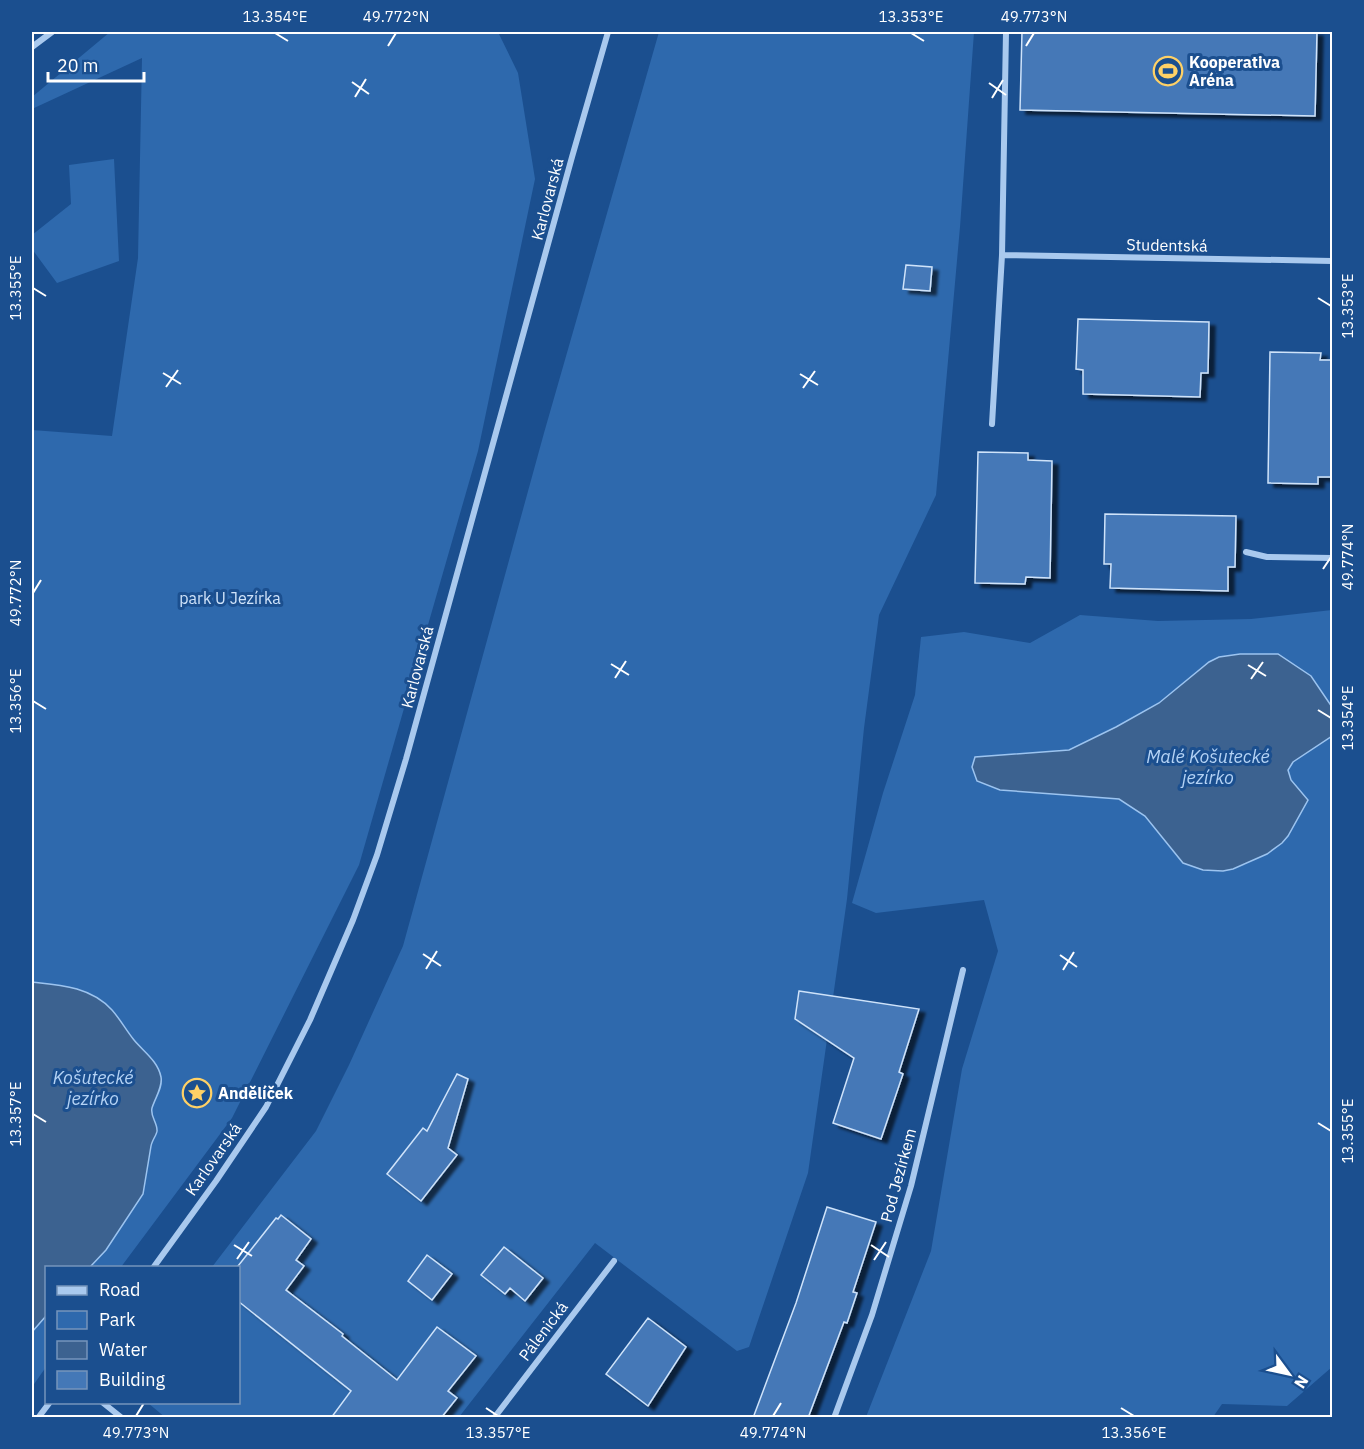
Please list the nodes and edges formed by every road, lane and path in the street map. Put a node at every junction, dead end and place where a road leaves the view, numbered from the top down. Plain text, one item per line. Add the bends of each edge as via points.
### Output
1 (52, 32) edge
2 (608, 32) edge
3 (1006, 32) edge
4 (32, 47) edge
5 (1002, 255) junction
6 (1332, 261) edge
7 (992, 424) dead end
8 (1246, 552) dead end
9 (1332, 558) edge
10 (963, 970) dead end
11 (614, 1261) dead end
12 (154, 1266) edge
13 (48, 1404) edge
14 (104, 1404) edge
15 (38, 1418) edge
16 (122, 1418) edge
17 (494, 1418) edge
18 (834, 1418) edge

1 - 4 street
2 - 12 street, Karlovarská via 377,855 310,1020 266,1107
3 - 5 street
5 - 6 street, Studentská
5 - 7 street
8 - 9 street via 1267,557
10 - 18 street, Pod Jezírkem via 911,1186 872,1315
11 - 17 street, Pálenická
13 - 15 street
14 - 16 street

